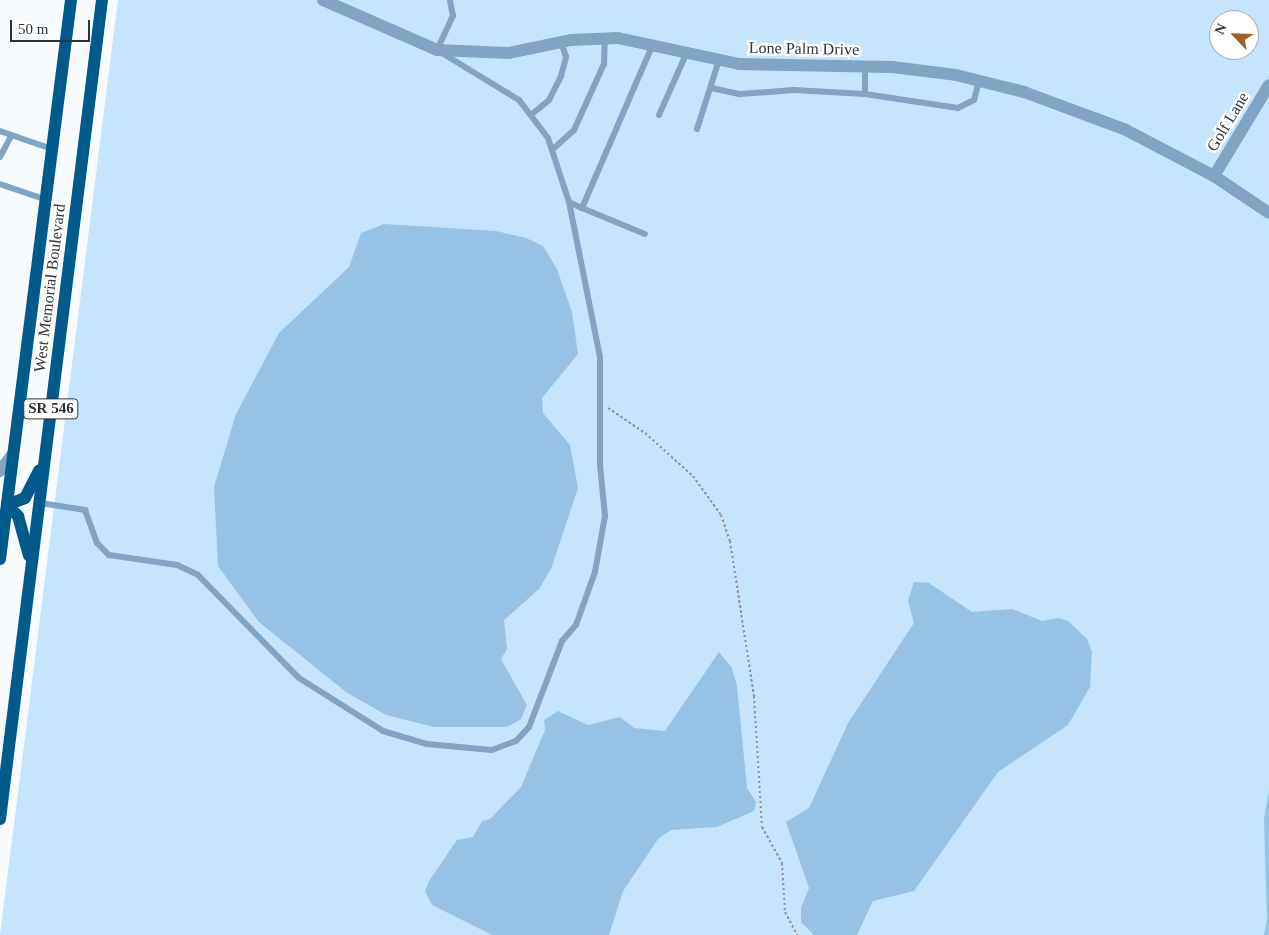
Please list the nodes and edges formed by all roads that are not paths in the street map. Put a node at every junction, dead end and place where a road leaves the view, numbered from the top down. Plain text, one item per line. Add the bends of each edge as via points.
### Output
1 (70, 0) edge
2 (102, 0) edge
3 (323, 0) edge
4 (450, 0) edge
5 (605, 38) junction
6 (561, 42) junction
7 (654, 42) junction
8 (437, 50) junction
9 (688, 51) junction
10 (718, 60) junction
11 (865, 67) junction
12 (979, 81) junction
13 (1269, 85) edge
14 (711, 88) junction
15 (865, 94) junction
16 (532, 114) junction
17 (659, 116) dead end
18 (696, 129) dead end
19 (0, 131) edge
20 (10, 138) junction
21 (52, 148) junction
22 (553, 149) junction
23 (0, 157) edge
24 (1214, 176) junction
25 (0, 184) edge
26 (44, 199) junction
27 (569, 202) junction
28 (582, 208) junction
29 (1269, 212) edge
30 (645, 234) dead end
31 (13, 454) junction
32 (44, 467) junction
33 (0, 471) edge
34 (3, 503) edge
35 (40, 503) junction
36 (0, 558) edge
37 (32, 566) junction
38 (0, 819) edge

1 - 21 main road, West Memorial Boulevard / SR 546
2 - 32 main road, West Memorial Boulevard / SR 546
3 - 8 street, Lone Palm Drive
4 - 8 lane via 453,16
5 - 6 street, Lone Palm Drive
5 - 7 street, Lone Palm Drive
5 - 22 lane via 604,64 574,130
6 - 8 street, Lone Palm Drive via 509,53
6 - 16 lane via 566,57 561,76 549,100
7 - 9 street, Lone Palm Drive
7 - 28 lane
8 - 16 lane via 501,87
9 - 10 street, Lone Palm Drive
9 - 17 lane
10 - 11 street, Lone Palm Drive via 775,68
10 - 14 lane
11 - 12 street, Lone Palm Drive via 925,70
11 - 15 lane
12 - 15 lane via 974,100 958,108
12 - 24 street, Lone Palm Drive via 1110,123
13 - 24 street, Golf Lane
14 - 15 lane via 740,94 794,90
14 - 18 lane
16 - 22 lane
19 - 20 lane
20 - 21 lane
20 - 23 lane
21 - 26 main road, West Memorial Boulevard / SR 546
22 - 27 lane
24 - 29 street, Lone Palm Drive
25 - 26 lane
26 - 31 main road, West Memorial Boulevard / SR 546
27 - 28 lane
27 - 35 lane via 600,357 600,464 605,516 595,572 576,625 562,640 529,727 516,741 492,750 412,741 365,722 275,657 198,575 177,565 109,555 97,543 85,510
28 - 30 lane
31 - 33 street
31 - 34 main road, West Memorial Boulevard / SR 546
32 - 34 main road via 25,498
32 - 35 main road, West Memorial Boulevard / SR 546
34 - 36 main road, SR 546
34 - 37 main road via 18,516
35 - 37 main road, West Memorial Boulevard / SR 546
37 - 38 main road, West Memorial Boulevard / SR 546

